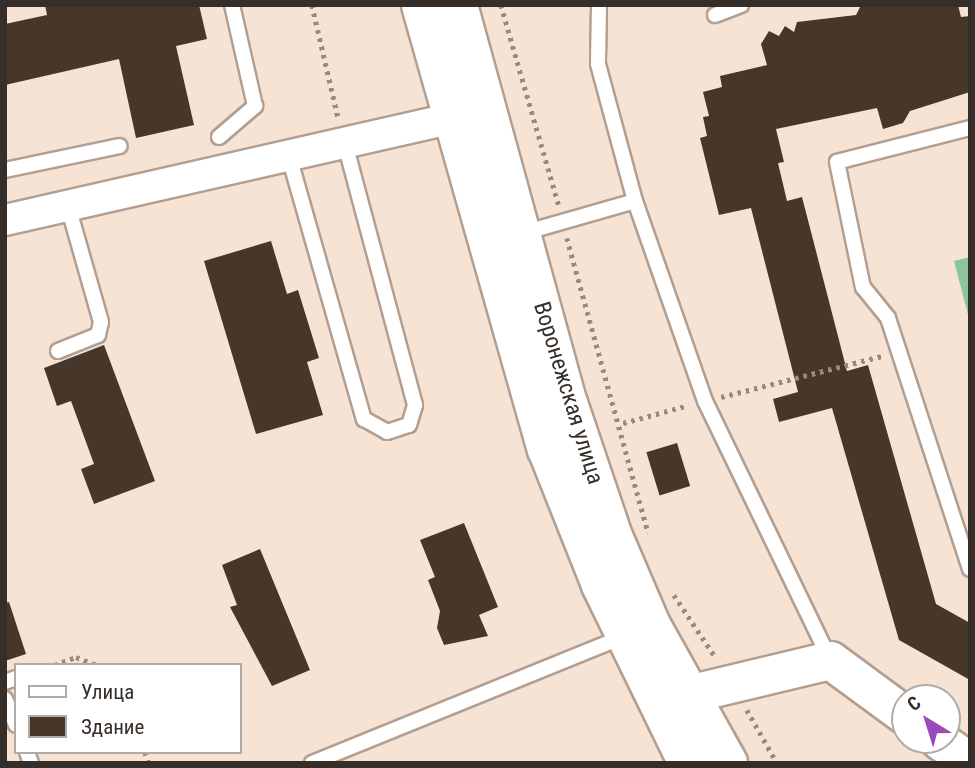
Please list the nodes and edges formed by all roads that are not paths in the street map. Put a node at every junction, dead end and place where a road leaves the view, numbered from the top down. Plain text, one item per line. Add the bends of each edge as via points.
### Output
1 (232, 5) edge
2 (421, 5) edge
3 (457, 5) edge
4 (599, 5) edge
5 (741, 5) edge
6 (715, 15) dead end
7 (453, 118) junction
8 (970, 128) edge
9 (219, 137) dead end
10 (344, 140) junction
11 (120, 146) dead end
12 (288, 153) junction
13 (5, 170) edge
14 (635, 201) junction
15 (68, 206) junction
16 (5, 220) edge
17 (522, 234) junction
18 (58, 351) dead end
19 (970, 569) edge
20 (638, 631) junction
21 (830, 660) junction
22 (688, 694) junction
23 (5, 699) edge
24 (891, 705) edge
25 (14, 720) edge
26 (312, 763) edge
27 (688, 763) edge
28 (728, 763) edge

1 - 9 lane via 255,106
2 - 7 main road, Воронежская улица
3 - 17 main road, Воронежская улица
4 - 14 lane via 598,64
5 - 6 lane
7 - 10 street
7 - 20 main road, Воронежская улица via 547,449
8 - 19 lane via 837,162 863,287 888,318
10 - 12 street
10 - 12 lane via 415,405 409,425 387,432 364,419
11 - 13 lane
12 - 15 street
14 - 17 lane
14 - 21 lane via 705,401
15 - 16 street
15 - 18 lane via 102,322 98,335
17 - 20 main road, Воронежская улица
20 - 22 main road, Воронежская улица
20 - 26 lane
20 - 27 main road, Воронежская улица
21 - 22 street
21 - 24 street
22 - 28 main road, Воронежская улица
23 - 25 lane

